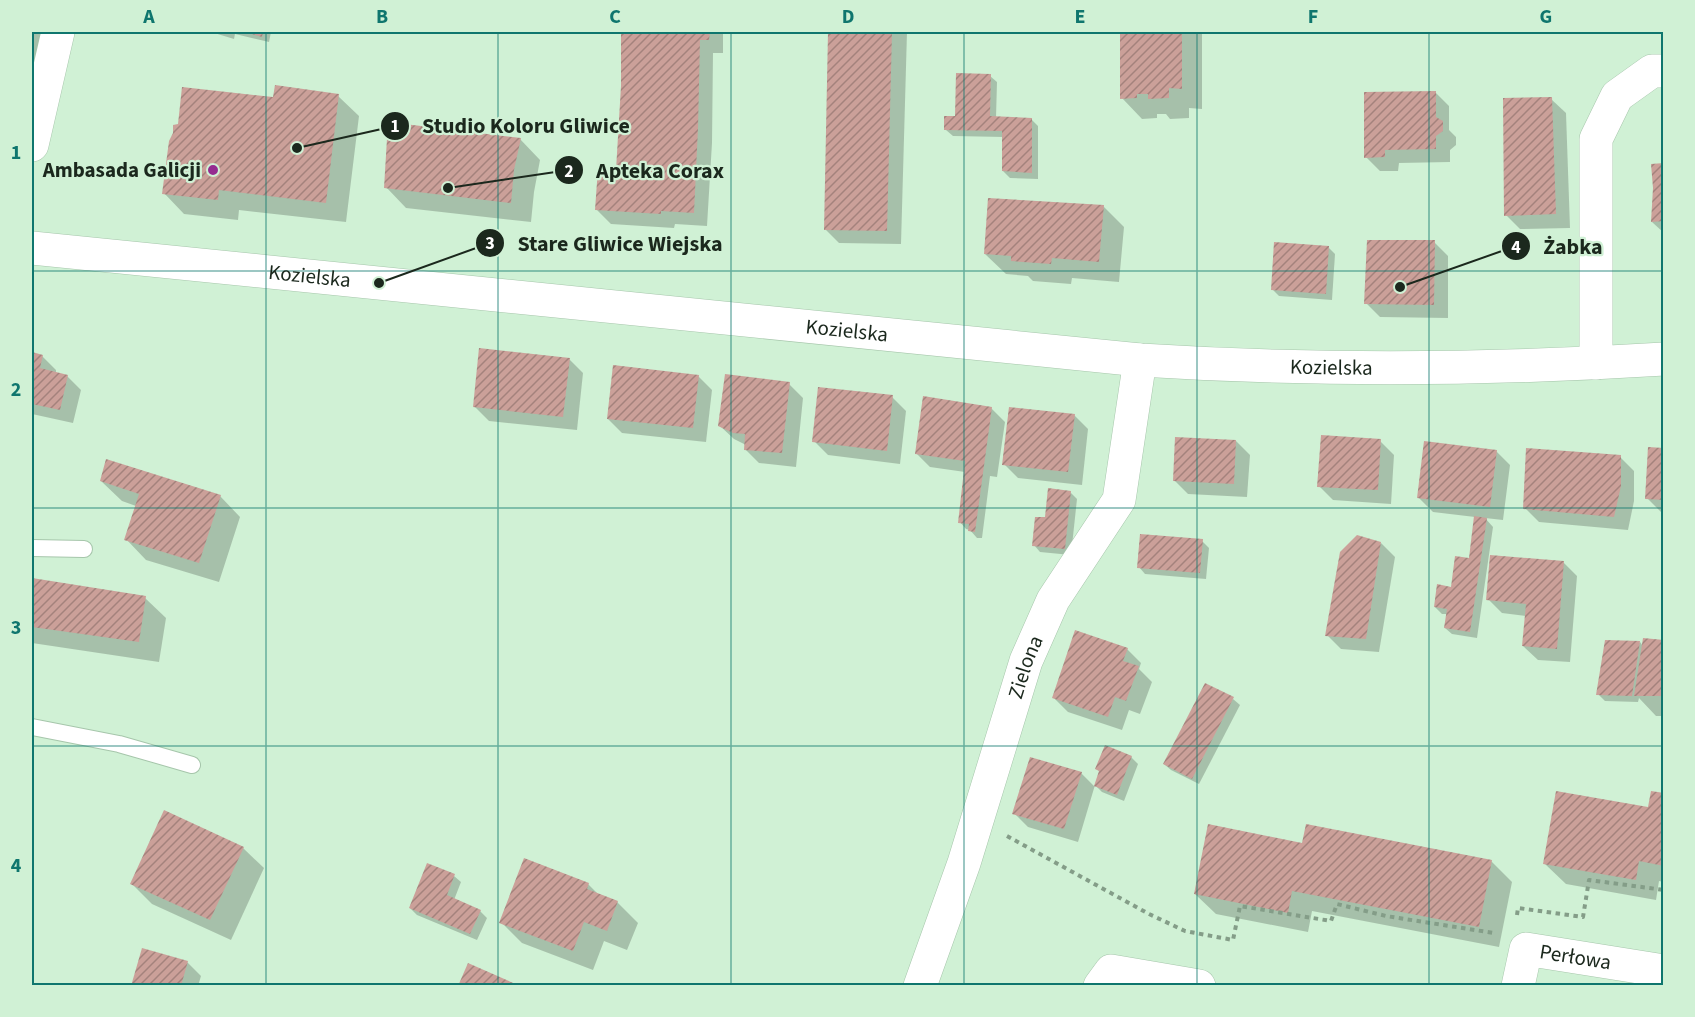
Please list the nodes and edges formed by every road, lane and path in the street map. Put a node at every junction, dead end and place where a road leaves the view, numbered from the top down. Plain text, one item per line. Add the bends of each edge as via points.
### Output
1 (58, 32) edge
2 (1664, 71) edge
3 (32, 145) edge
4 (32, 248) edge
5 (1664, 359) edge
6 (1140, 360) junction
7 (1596, 363) junction
8 (32, 548) edge
9 (84, 549) dead end
10 (32, 727) edge
11 (192, 765) dead end
12 (1007, 835) dead end
13 (1664, 890) edge
14 (1516, 917) dead end
15 (1501, 934) dead end
16 (1664, 971) edge
17 (920, 986) edge
18 (1100, 986) edge
19 (1199, 986) edge
20 (1518, 986) edge

1 - 3 street
2 - 7 street via 1652,71 1617,96 1596,139
4 - 6 street, Kozielska
5 - 7 street, Kozielska
6 - 7 street, Kozielska via 1423,369
6 - 17 street, Zielona via 1119,500 1053,600 1026,661 964,863
8 - 9 lane
10 - 11 lane via 119,744
12 - 15 path via 1185,931 1233,940 1240,906 1331,921 1337,904
13 - 14 path via 1589,880 1583,917 1518,908
16 - 20 street, Perłowa via 1526,949
18 - 19 street via 1111,971

